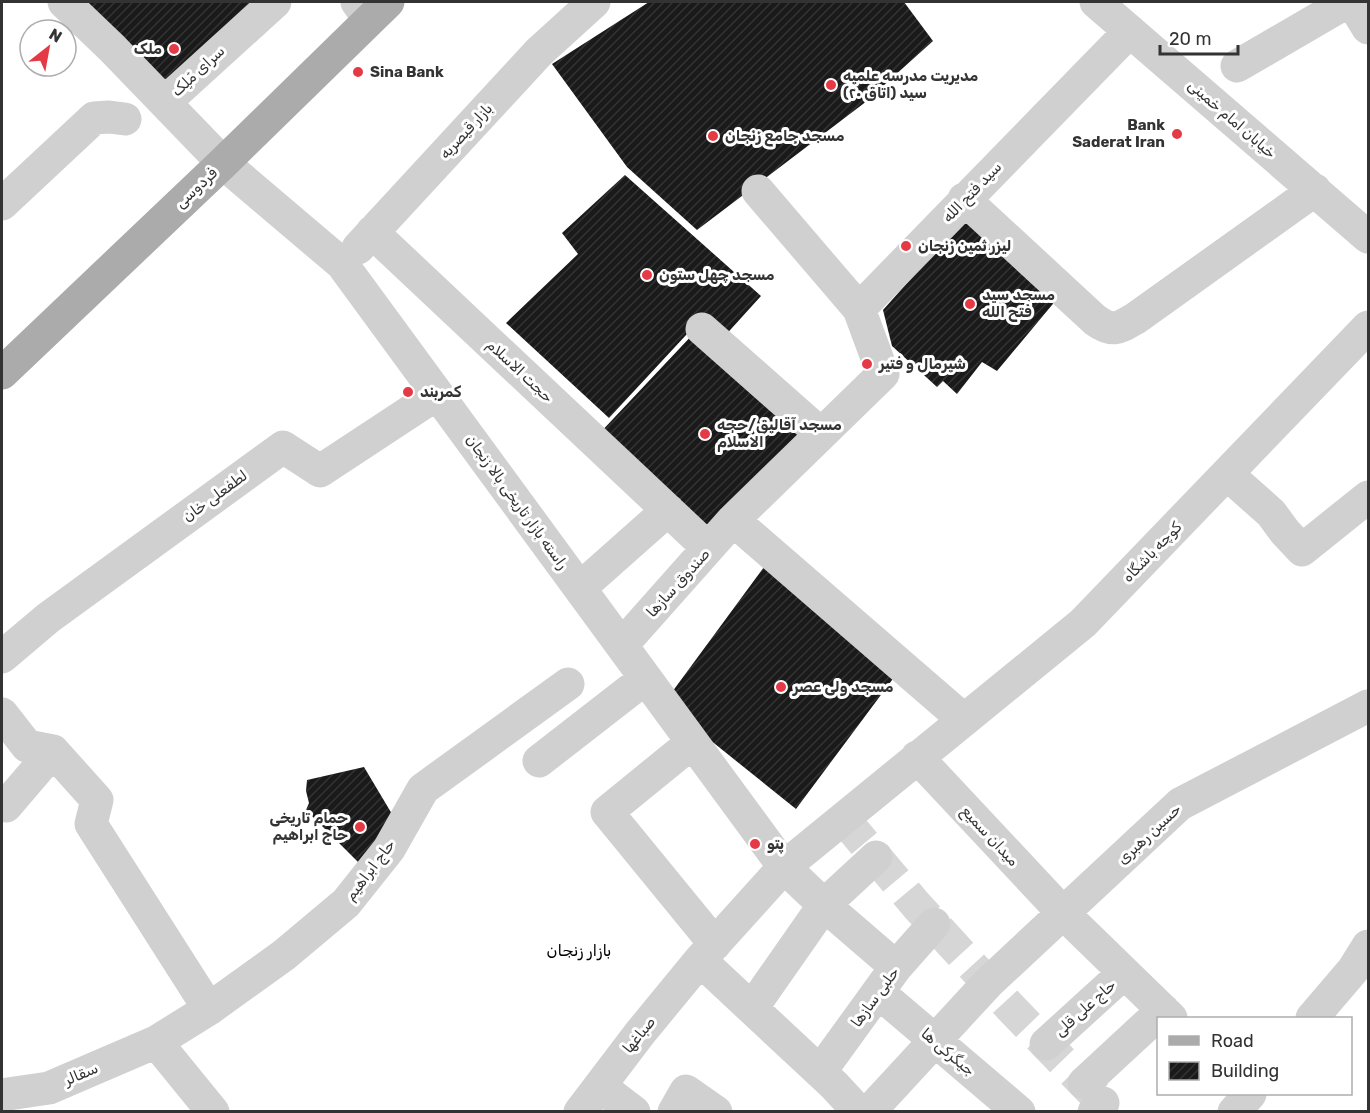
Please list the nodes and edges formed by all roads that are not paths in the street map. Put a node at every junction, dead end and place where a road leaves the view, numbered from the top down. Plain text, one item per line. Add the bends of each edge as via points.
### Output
1 (64, 2) edge
2 (275, 2) edge
3 (1096, 2) edge
4 (1347, 2) edge
5 (1352, 2) edge
6 (583, 5) edge
7 (372, 7) edge
8 (1368, 28) edge
9 (1130, 31) junction
10 (1237, 66) dead end
11 (165, 102) junction
12 (125, 118) dead end
13 (223, 163) junction
14 (1315, 190) junction
15 (758, 191) dead end
16 (964, 199) junction
17 (2, 204) edge
18 (372, 232) junction
19 (1368, 237) edge
20 (342, 264) junction
21 (859, 309) junction
22 (1368, 327) edge
23 (702, 329) dead end
24 (2, 373) edge
25 (437, 394) junction
26 (821, 434) junction
27 (1227, 474) junction
28 (1368, 497) edge
29 (669, 510) junction
30 (733, 520) junction
31 (708, 548) junction
32 (580, 588) junction
33 (622, 645) junction
34 (2, 657) edge
35 (642, 681) dead end
36 (568, 684) dead end
37 (1368, 706) edge
38 (2, 714) edge
39 (964, 720) junction
40 (688, 746) dead end
41 (53, 751) junction
42 (917, 757) junction
43 (539, 761) dead end
44 (6, 806) dead end
45 (876, 857) dead end
46 (784, 867) junction
47 (824, 905) junction
48 (1064, 914) junction
49 (934, 924) dead end
50 (1368, 946) edge
51 (708, 952) junction
52 (1124, 973) junction
53 (887, 979) junction
54 (752, 1008) junction
55 (209, 1009) junction
56 (1167, 1014) edge
57 (1313, 1017) edge
58 (1157, 1026) edge
59 (156, 1042) junction
60 (1046, 1044) dead end
61 (820, 1072) junction
62 (600, 1086) junction
63 (2, 1095) edge
64 (1248, 1095) edge
65 (1250, 1095) edge
66 (1094, 1099) edge
67 (213, 1112) edge
68 (580, 1112) edge
69 (634, 1112) edge
70 (674, 1112) edge
71 (716, 1112) edge
72 (860, 1112) edge
73 (869, 1112) edge
74 (1019, 1112) edge
75 (1234, 1112) edge
76 (1264, 1112) edge

1 - 11 street, راسته بازار تاریخی بالا زنجان
2 - 11 street, سرای مَلِک
3 - 9 street, خیابان امام خمینی
4 - 10 street
5 - 8 street
6 - 18 street, بازار قیصریه
7 - 13 main road, فردوسی
9 - 14 street, خیابان امام خمینی
9 - 16 street, سید فتح الله
11 - 13 street, راسته بازار تاریخی بالا زنجان
12 - 17 street via 94,118
13 - 20 street, راسته بازار تاریخی بالا زنجان
13 - 24 main road, فردوسی
14 - 16 street via 1118,328 1105,327 1095,320
14 - 19 street, خیابان امام خمینی
15 - 21 street
16 - 21 street, سید فتح الله
18 - 20 street, بازار قیصریه
18 - 29 street, حجت الاسلام
20 - 25 street, راسته بازار تاریخی بالا زنجان
21 - 26 street via 883,374
22 - 27 street, کوچه باشگاه
23 - 26 street
25 - 32 street, راسته بازار تاریخی بالا زنجان
25 - 34 street, لطفعلی خان via 320,471 283,447 48,618
26 - 30 street
27 - 28 street via 1271,513 1302,550
27 - 39 street, کوچه باشگاه via 1083,623
29 - 31 street, حجت الاسلام
29 - 32 street
30 - 31 street, صندوق سازها
30 - 39 street
31 - 33 street, صندوق سازها
32 - 33 street, راسته بازار تاریخی بالا زنجان
33 - 46 street, راسته بازار تاریخی بالا زنجان
35 - 43 street
36 - 55 street, حاج ابراهیم via 423,789 389,849 346,903 284,956
37 - 48 street, حسین رهبری via 1180,804
38 - 41 street via 27,746
39 - 42 street, کوچه باشگاه
40 - 51 street via 607,812
41 - 44 street
41 - 55 street via 97,800 91,824
42 - 46 street, کوچه باشگاه
42 - 48 street, میدان سمیع
45 - 47 street
46 - 47 street, راسته بازار تاریخی بالا زنجان
46 - 51 street, صباغها
47 - 53 street, جیگرکی ها
47 - 54 street
48 - 52 street, میدان سمیع
48 - 73 street, حسین رهبری via 988,983
49 - 53 street, حلبی سازها
50 - 57 street
51 - 54 street
51 - 62 street, صباغها
52 - 56 street, میدان سمیع
52 - 60 street, حاج علی قلی
53 - 61 street, حلبی سازها
53 - 74 street, جیگرکی ها
54 - 61 street
55 - 59 street, حاج ابراهیم
58 - 66 street
59 - 63 street, سقالر via 49,1088
59 - 67 street
61 - 72 street
62 - 68 street, صباغها
62 - 69 street
64 - 75 street
65 - 76 street
70 - 71 street via 686,1091

